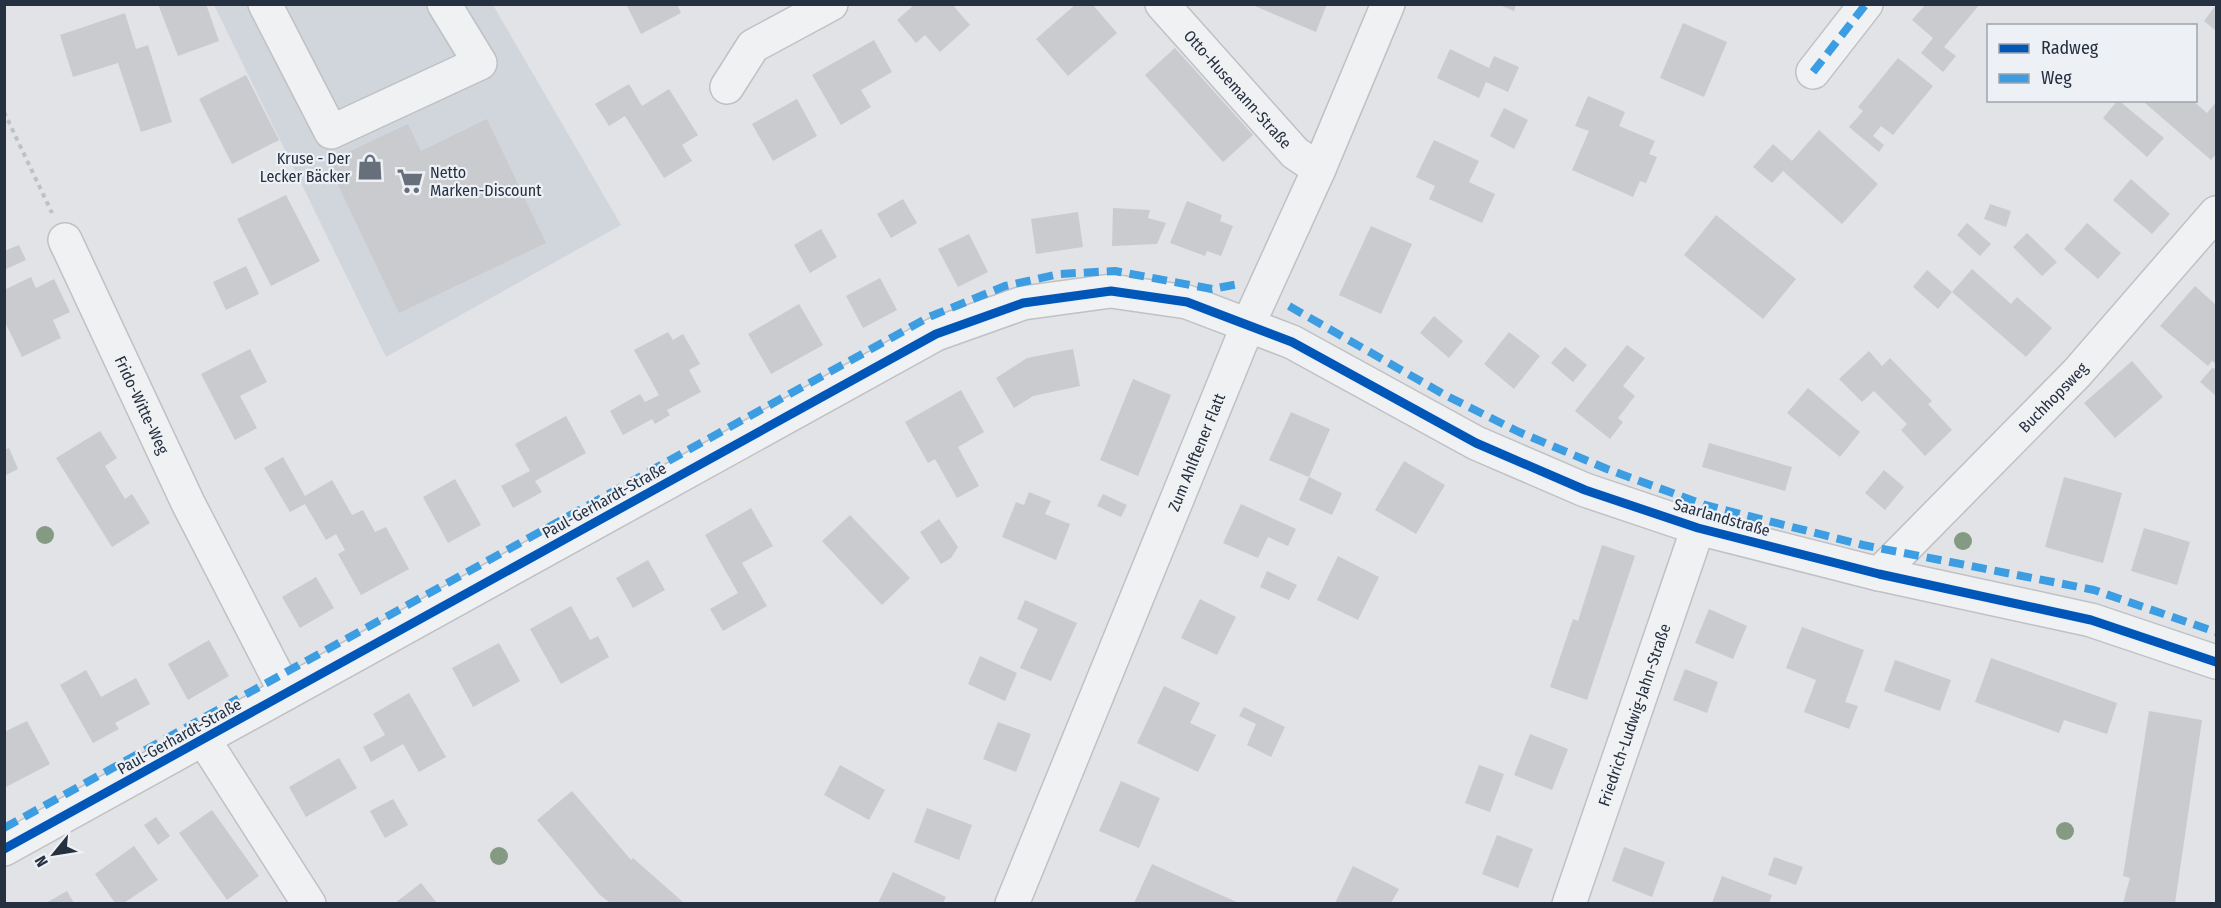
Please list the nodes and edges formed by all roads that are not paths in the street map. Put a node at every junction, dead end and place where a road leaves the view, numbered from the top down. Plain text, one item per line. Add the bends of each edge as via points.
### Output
1 (444, 4) edge
2 (831, 4) edge
3 (1162, 4) edge
4 (1388, 4) edge
5 (1866, 4) edge
6 (265, 6) edge
7 (1813, 72) dead end
8 (727, 87) dead end
9 (1319, 169) junction
10 (2217, 213) edge
11 (65, 240) road end
12 (1248, 325) junction
13 (1698, 528) junction
14 (1879, 574) junction
15 (2217, 662) edge
16 (286, 693) junction
17 (204, 740) junction
18 (4, 849) edge
19 (309, 903) edge
20 (1012, 903) edge
21 (1569, 903) edge

1 - 6 street via 480,63 331,132
2 - 8 street via 753,46
3 - 9 street, Otto-Husemann-Straße via 1295,153
4 - 9 street, Zum Ahlftener Flatt
5 - 7 street
9 - 12 street, Zum Ahlftener Flatt
10 - 14 street, Buchhopsweg via 2077,373
11 - 16 street, Frido-Witte-Weg via 188,503
12 - 13 street, Saarlandstraße via 1292,342 1476,443 1585,490
12 - 16 street, Paul-Gerhardt-Straße via 1187,302 1111,291 1023,303 936,334
12 - 20 street, Zum Ahlftener Flatt
13 - 14 street, Saarlandstraße
13 - 21 street, Friedrich-Ludwig-Jahn-Straße
14 - 15 street, Saarlandstraße via 2091,620
16 - 17 street, Paul-Gerhardt-Straße
17 - 18 street, Paul-Gerhardt-Straße
17 - 19 street

